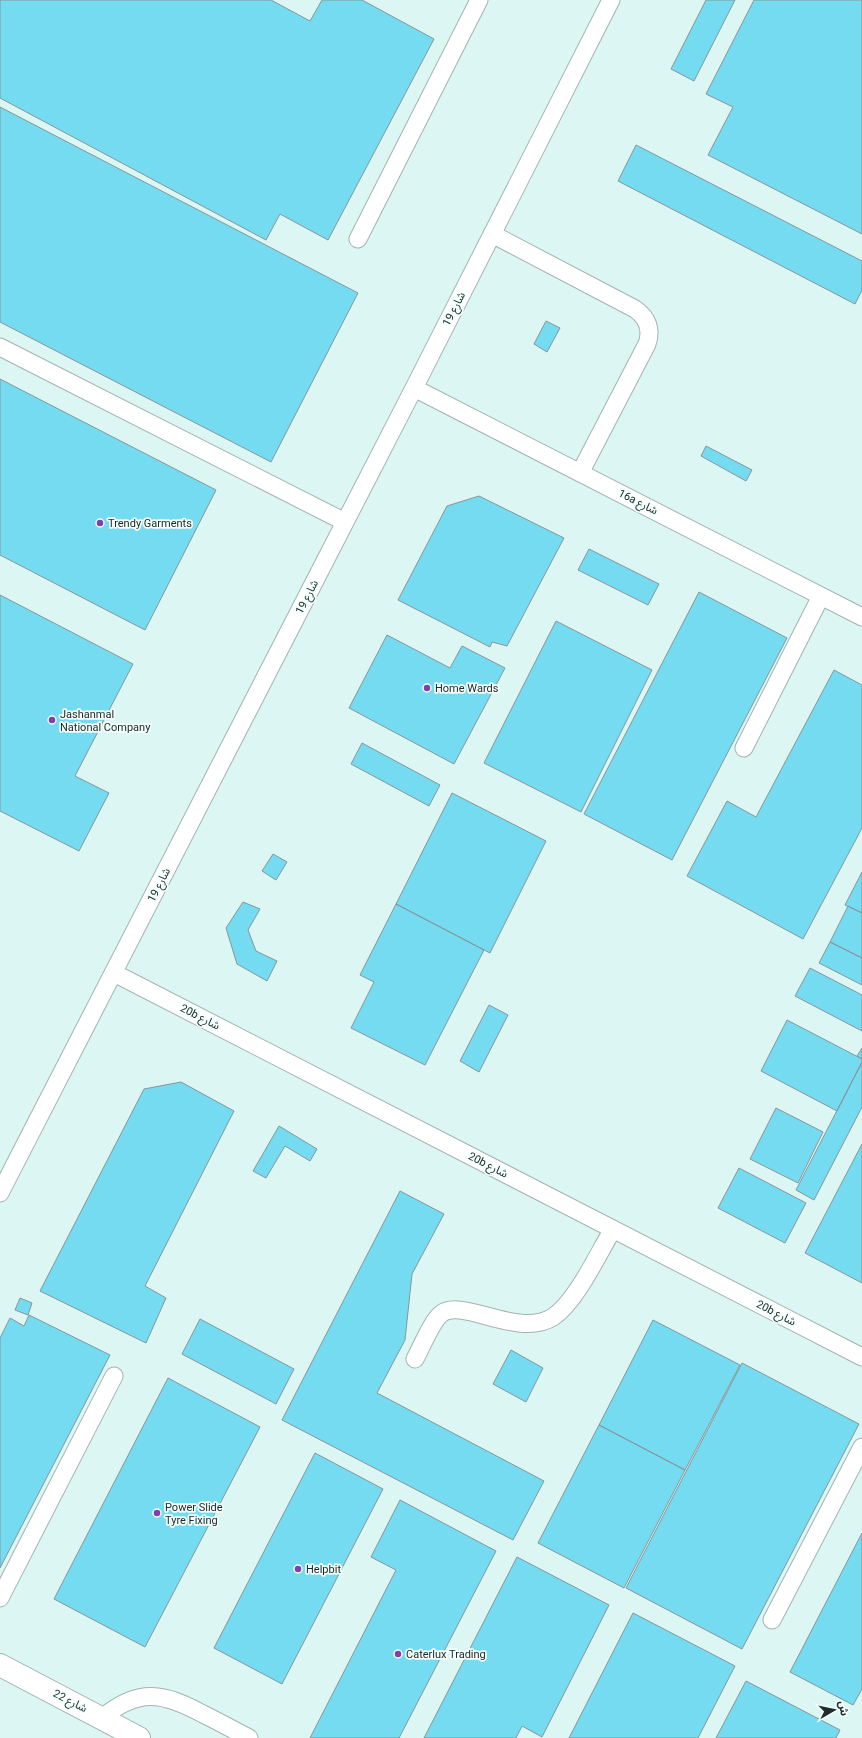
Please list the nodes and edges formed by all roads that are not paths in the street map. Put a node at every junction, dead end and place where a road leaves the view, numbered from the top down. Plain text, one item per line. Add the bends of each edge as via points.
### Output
1 (479, 0) edge
2 (611, 0) edge
3 (492, 234) junction
4 (358, 238) dead end
5 (0, 347) edge
6 (414, 388) junction
7 (580, 472) junction
8 (345, 522) junction
9 (821, 596) junction
10 (862, 617) edge
11 (744, 748) dead end
12 (114, 973) junction
13 (0, 1193) edge
14 (613, 1229) junction
15 (862, 1357) edge
16 (415, 1359) dead end
17 (114, 1376) dead end
18 (862, 1447) edge
19 (0, 1598) edge
20 (772, 1620) dead end
21 (0, 1665) edge
22 (102, 1718) junction
23 (139, 1738) edge
24 (249, 1738) edge

1 - 4 lane
2 - 3 lane, شارع 19
3 - 6 lane, شارع 19
3 - 7 lane via 635,308 647,320 650,337 647,344
5 - 8 lane
6 - 7 lane, 16a شارع
6 - 8 lane, شارع 19
7 - 9 lane, 16a شارع
8 - 12 lane, شارع 19
9 - 10 lane, 16a شارع
9 - 11 lane
12 - 13 lane, شارع 19
12 - 14 lane, 20b شارع
14 - 15 lane, 20b شارع
14 - 16 lane via 571,1301 552,1318 528,1325 460,1310 447,1311 437,1318
17 - 19 lane
18 - 20 lane
21 - 22 street, شارع 22
22 - 23 street, شارع 22
22 - 24 lane via 127,1701 157,1696 185,1704

